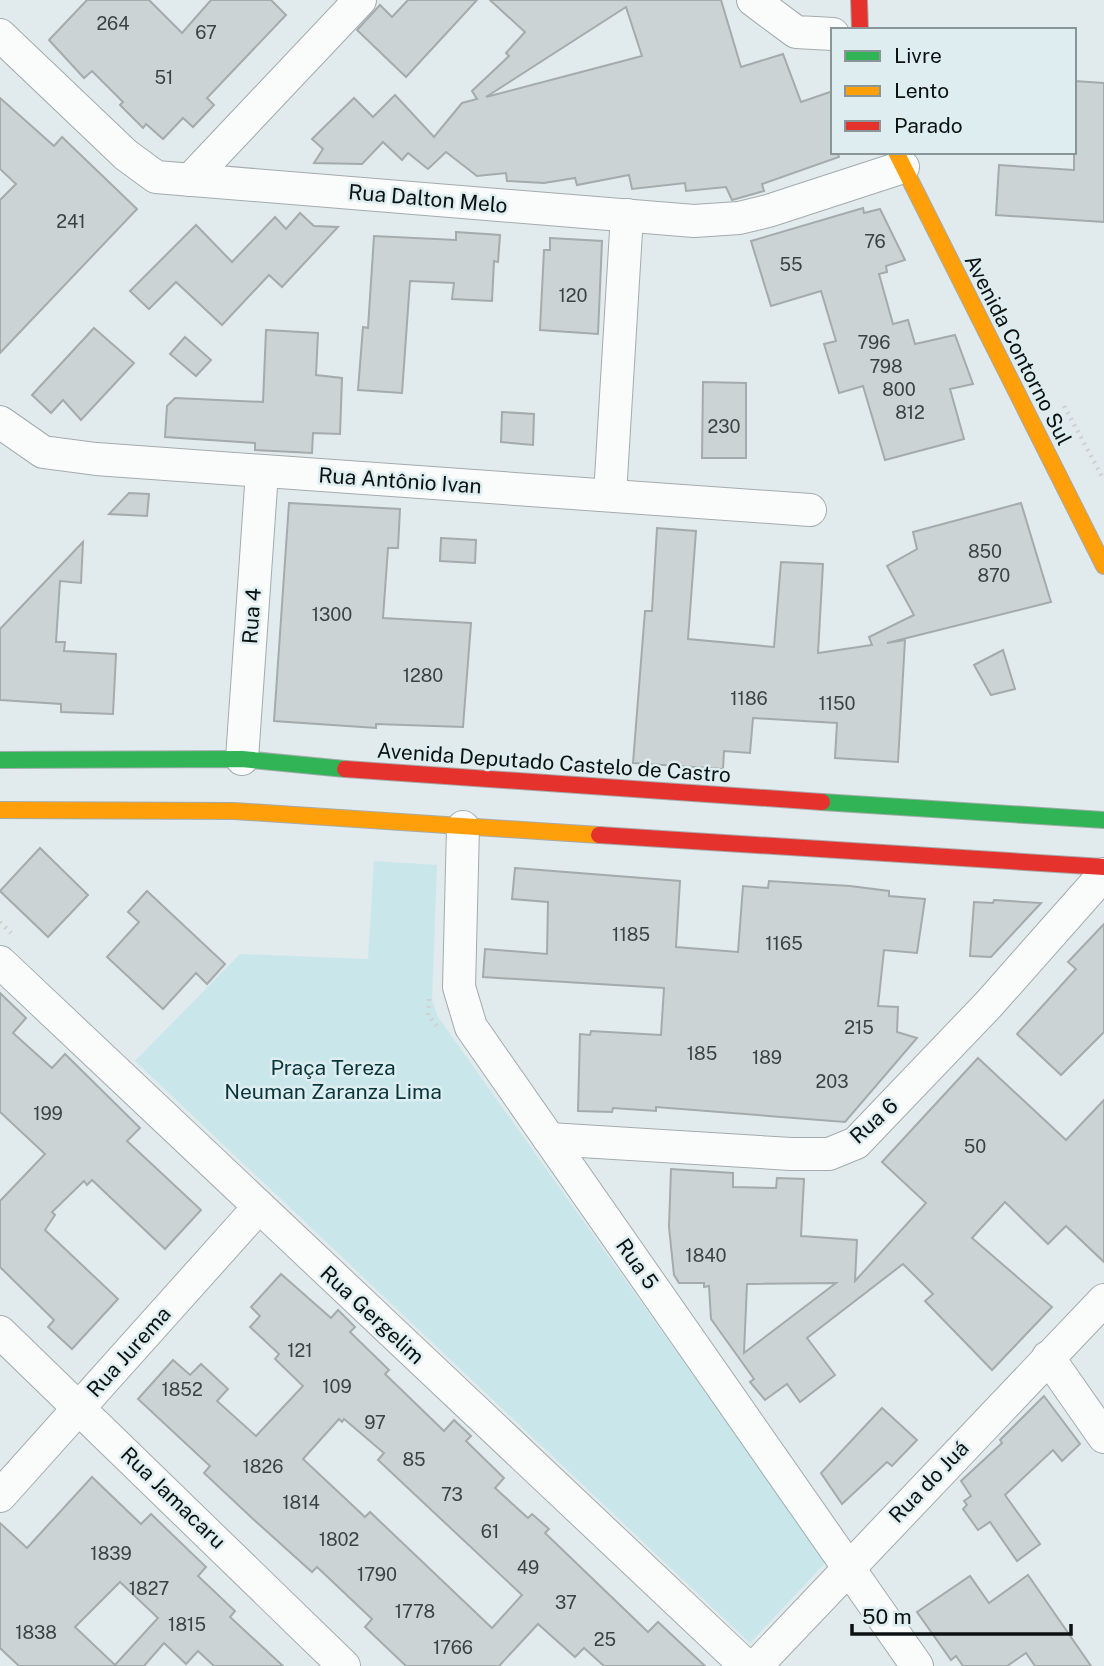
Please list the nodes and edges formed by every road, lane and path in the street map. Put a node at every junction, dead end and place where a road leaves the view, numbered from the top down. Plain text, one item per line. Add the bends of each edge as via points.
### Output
1 (360, 0) edge
2 (753, 0) edge
3 (859, 0) edge
4 (860, 28) edge
5 (831, 34) edge
6 (0, 35) edge
7 (899, 160) edge
8 (190, 180) junction
9 (627, 215) junction
10 (1061, 399) dead end
11 (0, 422) edge
12 (262, 472) junction
13 (1104, 480) edge
14 (610, 495) junction
15 (810, 510) dead end
16 (1104, 566) edge
17 (0, 760) edge
18 (242, 760) junction
19 (0, 810) edge
20 (1104, 820) edge
21 (463, 828) junction
22 (1104, 867) edge
23 (1104, 874) edge
24 (0, 922) edge
25 (10, 952) edge
26 (429, 987) dead end
27 (444, 1037) dead end
28 (549, 1139) junction
29 (258, 1208) junction
30 (1104, 1300) edge
31 (0, 1332) edge
32 (1048, 1357) junction
33 (79, 1407) junction
34 (1104, 1437) edge
35 (0, 1496) edge
36 (849, 1565) junction
37 (344, 1666) edge
38 (746, 1666) edge
39 (756, 1666) edge
40 (917, 1666) edge

1 - 8 street
2 - 5 street via 796,32
3 - 4 main road
6 - 8 street, Rua Dalton Melo via 126,155 156,177
7 - 9 street, Rua Dalton Melo via 738,218 694,221
7 - 16 main road, Avenida Contorno Sul
8 - 9 street, Rua Dalton Melo
9 - 14 street
10 - 13 path
11 - 12 street, Rua Antônio Ivan via 43,452
12 - 14 street, Rua Antônio Ivan
12 - 18 street, Rua 4
14 - 15 street, Rua Antônio Ivan
17 - 18 main road, Avenida Deputado Castelo de Castro
18 - 20 main road, Avenida Deputado Castelo de Castro via 401,775
19 - 21 main road via 234,811
21 - 22 main road
21 - 28 street, Rua 5 via 459,987 471,1027
23 - 28 street, Rua 6 via 989,1004 856,1143 829,1154 791,1154
24 - 25 path
25 - 29 street, Rua Gergelim
26 - 27 path via 428,1014
28 - 36 street, Rua 5
29 - 33 street, Rua Jurema
29 - 38 street, Rua Gergelim
30 - 32 street, Rua do Juá
31 - 33 street, Rua Jamacaru
32 - 34 street
32 - 36 street, Rua do Juá
33 - 35 street, Rua Jurema
33 - 37 street, Rua Jamacaru
36 - 39 street, Rua do Juá
36 - 40 street, Rua 5

